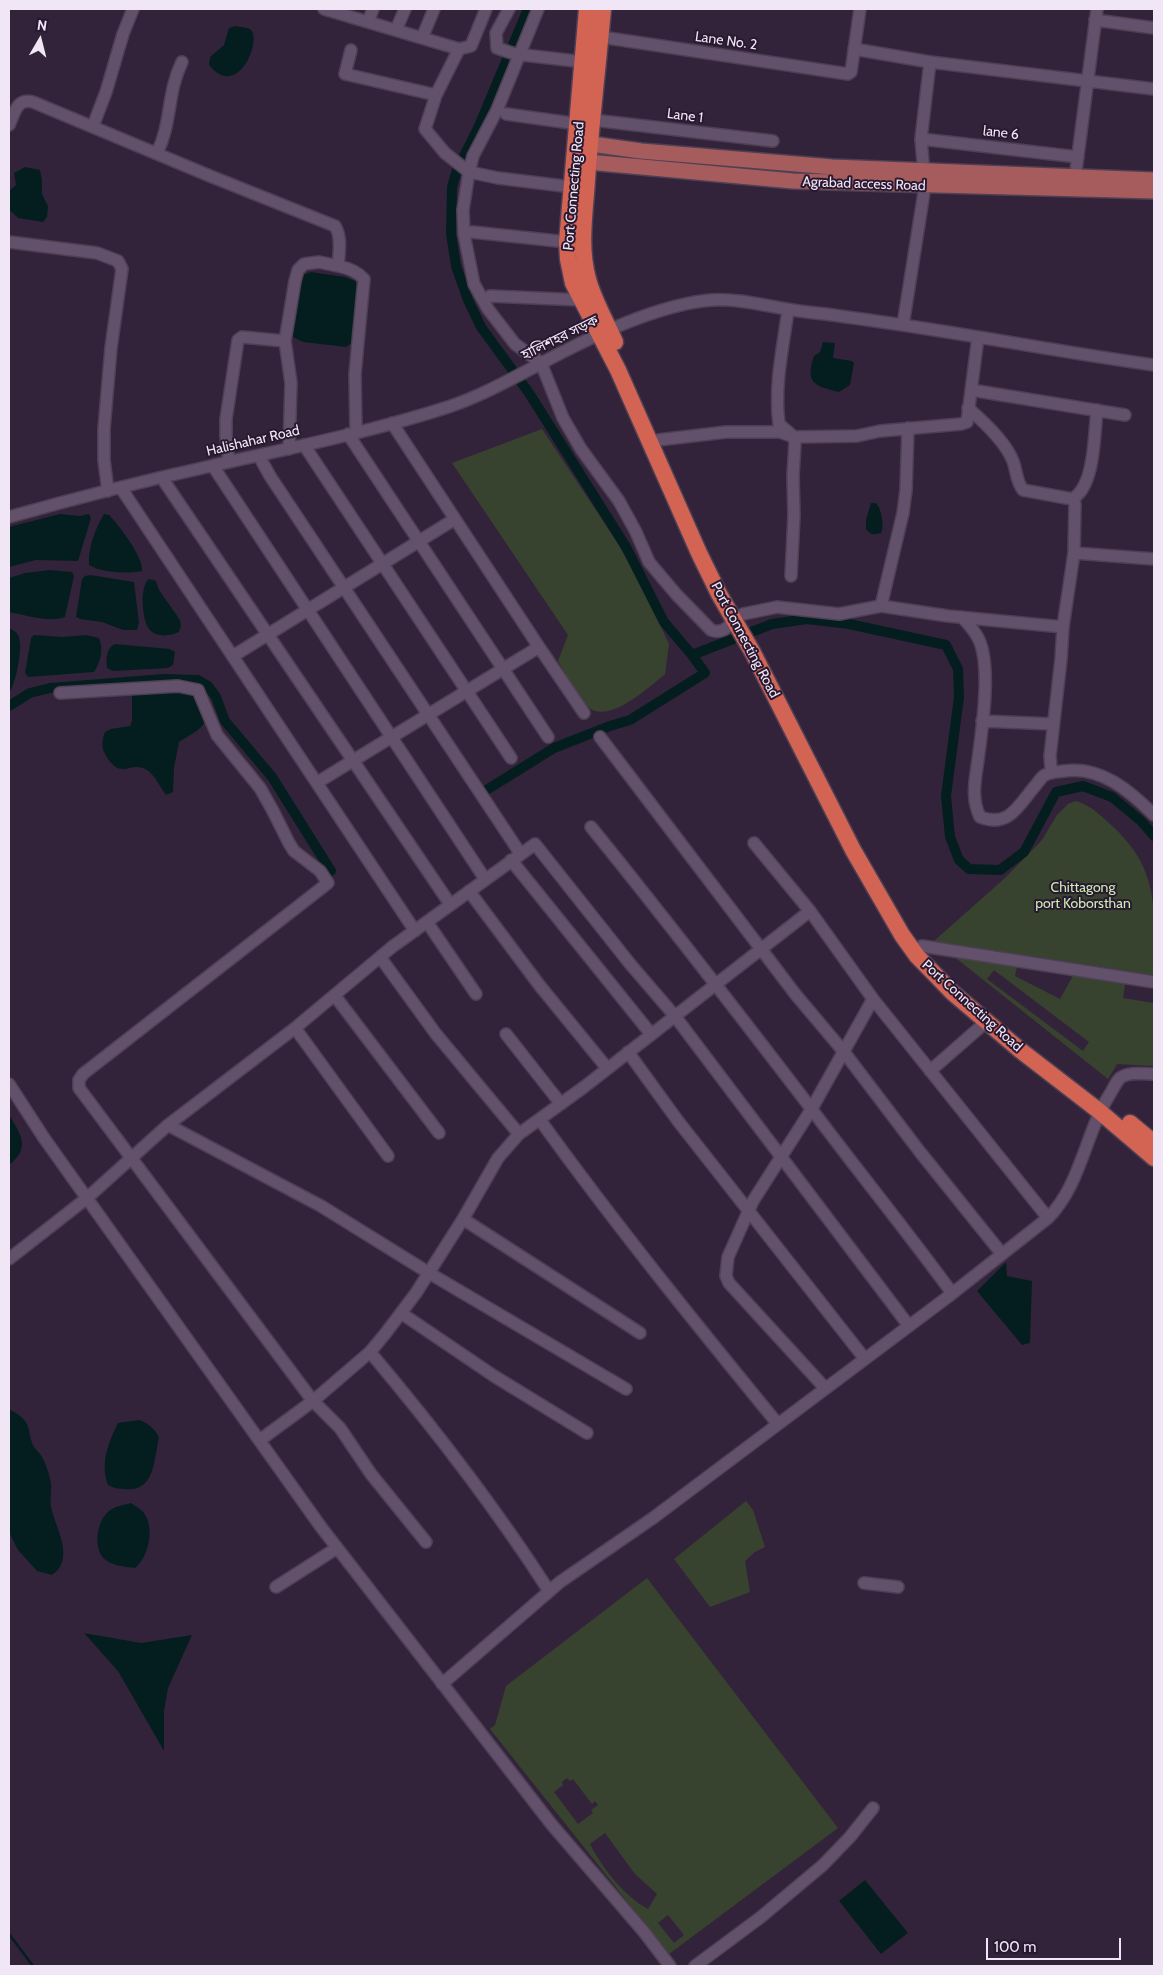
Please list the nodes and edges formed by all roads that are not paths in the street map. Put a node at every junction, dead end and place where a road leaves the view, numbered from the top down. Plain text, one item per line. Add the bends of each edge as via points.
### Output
1 (133, 9) edge
2 (324, 9) edge
3 (373, 9) edge
4 (405, 9) edge
5 (434, 9) edge
6 (486, 9) edge
7 (508, 9) edge
8 (538, 9) edge
9 (587, 9) edge
10 (603, 9) edge
11 (860, 9) edge
12 (1096, 14) edge
13 (368, 22) junction
14 (1154, 28) edge
15 (396, 30) junction
16 (601, 37) junction
17 (422, 38) junction
18 (459, 49) junction
19 (350, 50) dead end
20 (854, 50) junction
21 (182, 62) dead end
22 (584, 62) junction
23 (930, 62) junction
24 (1088, 81) junction
25 (1154, 89) edge
26 (436, 95) junction
27 (506, 114) dead end
28 (585, 122) junction
29 (9, 124) edge
30 (93, 126) junction
31 (921, 139) junction
32 (773, 141) dead end
33 (583, 142) junction
34 (157, 153) junction
35 (1078, 157) junction
36 (581, 161) junction
37 (924, 170) junction
38 (469, 172) junction
39 (1075, 178) junction
40 (1154, 180) edge
41 (925, 186) junction
42 (572, 187) junction
43 (1154, 191) edge
44 (472, 232) dead end
45 (9, 242) edge
46 (567, 242) junction
47 (338, 266) junction
48 (490, 296) dead end
49 (582, 300) junction
50 (788, 310) junction
51 (903, 325) junction
52 (605, 332) junction
53 (978, 338) junction
54 (285, 341) junction
55 (541, 363) junction
56 (1154, 365) edge
57 (502, 385) joint
58 (971, 390) junction
59 (968, 408) junction
60 (1097, 410) junction
61 (1125, 415) dead end
62 (392, 423) junction
63 (908, 428) junction
64 (352, 433) junction
65 (794, 437) junction
66 (658, 440) junction
67 (304, 446) junction
68 (289, 449) junction
69 (259, 456) junction
70 (229, 462) junction
71 (213, 466) junction
72 (162, 478) junction
73 (121, 488) junction
74 (108, 491) junction
75 (1072, 499) junction
76 (9, 517) edge
77 (455, 520) junction
78 (418, 542) junction
79 (1074, 553) junction
80 (1154, 559) edge
81 (382, 564) junction
82 (791, 576) dead end
83 (344, 588) junction
84 (881, 606) junction
85 (308, 611) junction
86 (962, 617) junction
87 (740, 619) junction
88 (1063, 627) junction
89 (268, 636) junction
90 (539, 647) junction
91 (757, 651) junction
92 (233, 656) junction
93 (502, 670) junction
94 (60, 692) dead end
95 (466, 692) junction
96 (584, 713) dead end
97 (428, 715) junction
98 (982, 721) junction
99 (1053, 724) junction
100 (392, 737) junction
101 (548, 737) dead end
102 (600, 737) dead end
103 (511, 758) dead end
104 (353, 761) junction
105 (1056, 772) junction
106 (318, 782) junction
107 (1154, 814) edge
108 (591, 827) dead end
109 (754, 843) dead end
110 (520, 853) junction
111 (511, 860) junction
112 (485, 878) junction
113 (469, 891) junction
114 (450, 904) junction
115 (810, 911) junction
116 (427, 922) junction
117 (415, 931) junction
118 (922, 946) junction
119 (762, 949) junction
120 (380, 957) junction
121 (1154, 982) edge
122 (716, 984) junction
123 (476, 994) dead end
124 (335, 996) junction
125 (874, 999) junction
126 (674, 1015) junction
127 (986, 1022) junction
128 (295, 1028) junction
129 (506, 1034) dead end
130 (651, 1034) junction
131 (628, 1052) junction
132 (844, 1052) junction
133 (607, 1068) junction
134 (930, 1071) junction
135 (1154, 1074) edge
136 (9, 1084) edge
137 (561, 1104) junction
138 (1102, 1107) junction
139 (811, 1110) junction
140 (540, 1120) junction
141 (168, 1125) junction
142 (439, 1133) dead end
143 (519, 1134) junction
144 (1154, 1143) edge
145 (388, 1156) dead end
146 (781, 1157) junction
147 (1154, 1158) edge
148 (132, 1160) junction
149 (87, 1198) junction
150 (749, 1210) junction
151 (1048, 1218) junction
152 (463, 1219) junction
153 (1002, 1254) junction
154 (9, 1259) edge
155 (429, 1273) junction
156 (952, 1293) junction
157 (401, 1314) junction
158 (909, 1326) junction
159 (640, 1333) dead end
160 (370, 1352) junction
161 (865, 1359) junction
162 (825, 1388) junction
163 (626, 1389) dead end
164 (313, 1401) junction
165 (777, 1423) junction
166 (587, 1432) dead end
167 (260, 1440) junction
168 (426, 1542) dead end
169 (337, 1548) junction
170 (864, 1584) dead end
171 (276, 1587) dead end
172 (898, 1587) dead end
173 (549, 1591) junction
174 (442, 1684) junction
175 (873, 1808) dead end
176 (670, 1966) edge
177 (695, 1966) edge

1 - 30 street
2 - 13 street
3 - 13 street
4 - 15 street
5 - 17 street
6 - 18 street via 471,46
7 - 22 street via 496,34 496,48 515,54
8 - 38 street via 497,110 473,156
9 - 22 highway, Port Connecting Road
10 - 16 highway, Port Connecting Road
11 - 20 street
12 - 14 street
12 - 24 street
13 - 15 street
15 - 17 street
16 - 20 street, Lane No. 2 via 848,74
16 - 28 highway, Port Connecting Road
17 - 18 street
18 - 26 street
19 - 26 street via 345,74
20 - 23 street
21 - 34 street via 171,93 167,129
22 - 28 highway, Port Connecting Road
23 - 24 street
23 - 31 street
24 - 25 street
24 - 35 street
26 - 38 street via 425,129 445,153
27 - 28 street, Lane 1
28 - 32 street, Lane 1
28 - 33 highway, Port Connecting Road
29 - 30 street via 19,103 24,100
30 - 34 street
31 - 35 street, lane 6
31 - 37 street
33 - 36 highway, Port Connecting Road
33 - 37 main road, Agrabad access Road via 782,163
34 - 47 street via 335,226 339,241
35 - 39 street
36 - 41 main road, Agrabad access Road via 793,182
36 - 42 highway, Port Connecting Road
36 - 52 highway, Port Connecting Road via 584,258
37 - 39 main road, Agrabad access Road
37 - 41 street
38 - 42 street
38 - 55 street via 463,210 464,234 474,284 488,309 515,344
39 - 40 main road, Agrabad access Road
41 - 43 main road, Agrabad access Road
41 - 51 street
42 - 46 highway, Port Connecting Road
44 - 46 street
45 - 74 street via 97,253 118,261 122,269 105,408 104,453
46 - 49 highway, Port Connecting Road via 573,283
47 - 54 street via 311,262 298,270
47 - 64 street via 364,279 354,374
48 - 49 street
49 - 52 highway, Port Connecting Road
50 - 51 street, হালিশহর সড়ক
50 - 52 street, হালিশহর সড়ক via 732,300 712,300 686,304
50 - 65 street via 777,409 779,424
51 - 53 street, হালিশহর সড়ক
52 - 55 street, হালিশহর সড়ক
52 - 66 highway, Port Connecting Road
52 - 87 highway, Port Connecting Road via 719,594
53 - 56 street, হালিশহর সড়ক
53 - 58 street
54 - 68 street via 291,390
54 - 70 street via 242,337 238,340 226,419
55 - 57 street, হালিশহর সড়ক
55 - 87 street via 563,418 619,501 649,562 711,630 724,630
57 - 62 street, Halishahar Road via 468,400
58 - 59 street
58 - 60 street
59 - 63 street via 967,422
59 - 75 street via 1008,451 1014,462 1018,484 1024,490
60 - 61 street
60 - 75 street via 1089,480
62 - 64 street, Halishahar Road
62 - 77 street
63 - 65 street via 857,436
63 - 84 street via 903,513
64 - 67 street, Halishahar Road
64 - 78 street
65 - 66 street via 780,432 726,432
65 - 82 street
66 - 87 highway, Port Connecting Road
67 - 68 street, Halishahar Road
67 - 81 street
68 - 69 street, Halishahar Road
69 - 70 street, Halishahar Road
69 - 83 street
70 - 71 street, Halishahar Road
71 - 72 street, Halishahar Road
71 - 85 street
72 - 73 street, Halishahar Road
72 - 89 street
73 - 74 street, Halishahar Road
73 - 92 street
74 - 76 street, Halishahar Road
75 - 79 street via 1075,504
77 - 78 street
77 - 90 street
78 - 81 street
78 - 93 street
79 - 80 street
79 - 88 street
81 - 83 street
81 - 95 street
83 - 85 street
83 - 97 street
84 - 86 street
84 - 87 street via 839,614 777,607
85 - 89 street
85 - 100 street
86 - 88 street
86 - 98 street via 980,642 984,661
87 - 91 highway, Port Connecting Road
88 - 99 street
89 - 92 street
89 - 104 street
90 - 93 street
90 - 96 street
91 - 118 highway, Port Connecting Road via 865,852 909,930
91 - 127 highway, Port Connecting Road via 853,850 902,935 935,976
92 - 106 street
93 - 95 street
93 - 101 street
94 - 148 street via 178,686 198,690 217,735 260,788 288,843 320,871 328,883 82,1074 79,1088
95 - 97 street
95 - 103 street
97 - 100 street
97 - 110 street
98 - 99 street
98 - 105 street via 974,790 974,805 980,817 992,821 1006,818 1040,779
99 - 105 street via 1049,763
100 - 104 street
100 - 112 street
102 - 119 street
104 - 106 street
104 - 114 street
105 - 107 street via 1073,769 1103,775
106 - 117 street
108 - 122 street
109 - 115 street
110 - 111 street
110 - 126 street via 535,844
111 - 112 street
111 - 130 street
112 - 113 street
113 - 114 street
113 - 133 street
114 - 116 street
115 - 119 street
115 - 125 street
116 - 117 street
116 - 123 street
117 - 120 street
118 - 121 street
118 - 138 highway, Port Connecting Road via 968,993
119 - 122 street
119 - 132 street
120 - 124 street
120 - 143 street via 436,1034
122 - 126 street
122 - 139 street
124 - 128 street
124 - 142 street
125 - 132 street
125 - 134 street
126 - 130 street
126 - 146 street
127 - 134 street
127 - 138 highway, Port Connecting Road via 1043,1068
128 - 141 street
128 - 145 street
129 - 137 street
130 - 131 street
131 - 133 street
131 - 150 street
132 - 139 street
132 - 153 street
133 - 137 street
134 - 151 street
135 - 138 street via 1133,1073 1120,1078
136 - 149 street
137 - 140 street
138 - 144 highway, Port Connecting Road
138 - 147 highway, Port Connecting Road
138 - 151 street via 1068,1190
139 - 146 street
139 - 156 street
140 - 143 street
140 - 165 street via 593,1193
141 - 148 street
141 - 155 street via 321,1206
143 - 152 street via 498,1158
146 - 150 street
146 - 158 street
148 - 149 street
148 - 164 street
149 - 154 street
149 - 167 street
150 - 161 street
150 - 162 street via 728,1257 726,1276
151 - 153 street
152 - 155 street
152 - 159 street
153 - 156 street
155 - 157 street
155 - 163 street
156 - 158 street
157 - 160 street
157 - 166 street
158 - 161 street
160 - 164 street
160 - 173 street via 466,1471
161 - 162 street
162 - 165 street
164 - 167 street
164 - 168 street via 340,1428
165 - 173 street via 653,1518
167 - 169 street
169 - 171 street
169 - 174 street
170 - 172 street
173 - 174 street
174 - 176 street via 552,1825
175 - 177 street via 850,1837 811,1876

